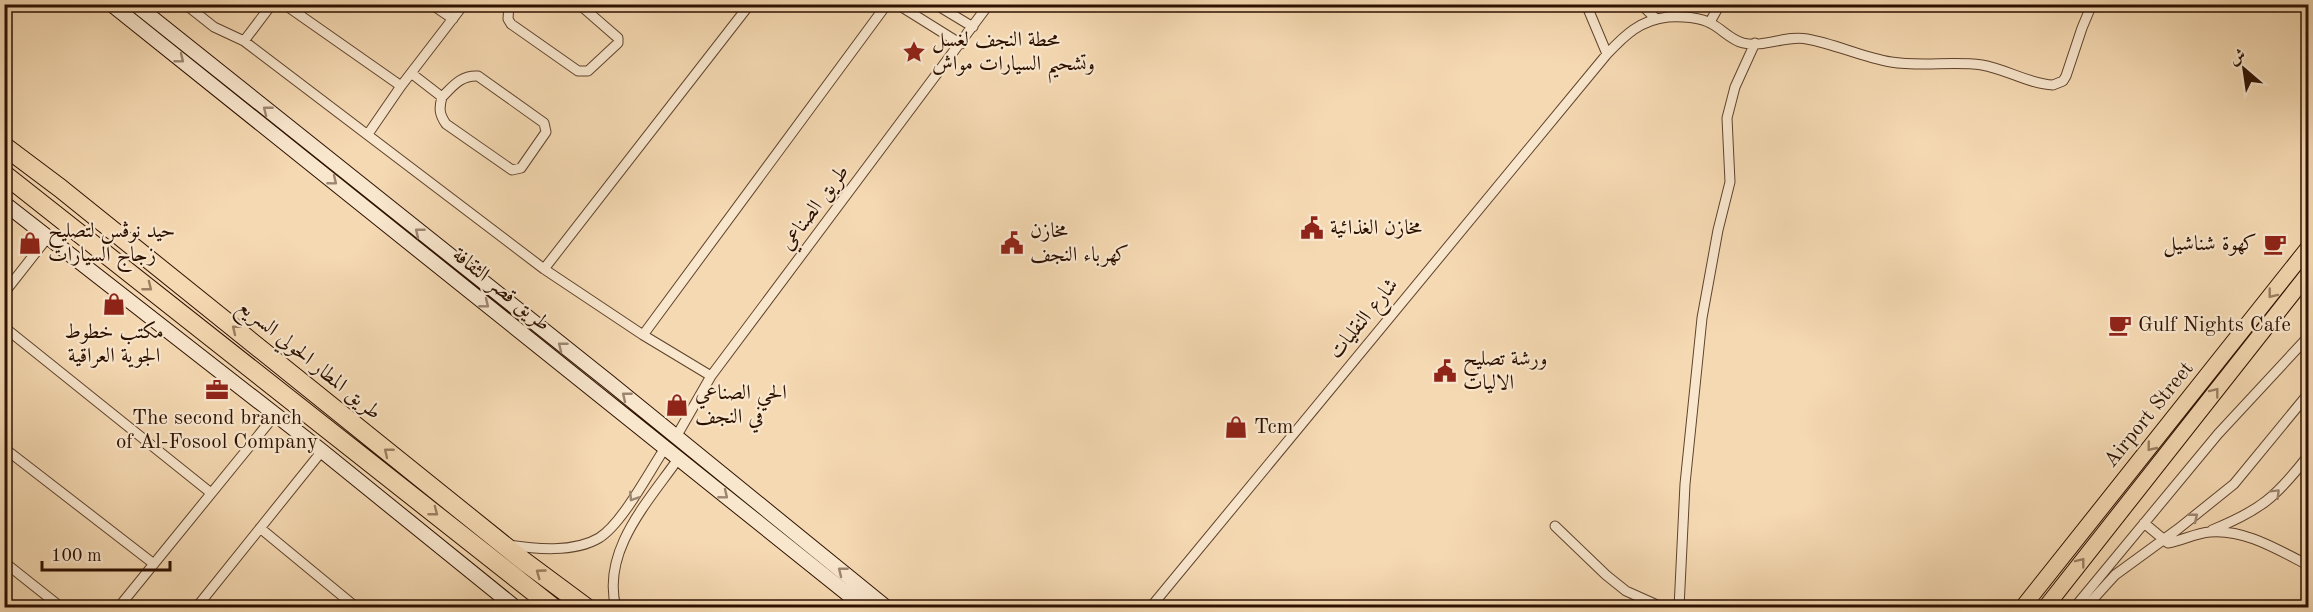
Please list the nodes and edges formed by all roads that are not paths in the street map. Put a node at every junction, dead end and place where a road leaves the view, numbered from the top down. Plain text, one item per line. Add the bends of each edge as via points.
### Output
1 (111, 4) edge
2 (185, 4) edge
3 (272, 4) edge
4 (284, 4) edge
5 (431, 4) edge
6 (464, 4) edge
7 (509, 4) edge
8 (579, 4) edge
9 (750, 4) edge
10 (887, 4) edge
11 (897, 4) edge
12 (935, 4) edge
13 (989, 4) edge
14 (1586, 4) edge
15 (1641, 4) edge
16 (1720, 4) edge
17 (2092, 4) edge
18 (138, 5) edge
19 (453, 19) junction
20 (1656, 19) junction
21 (1710, 22) junction
22 (973, 27) junction
23 (244, 41) junction
24 (1755, 43) junction
25 (961, 44) junction
26 (1607, 54) junction
27 (411, 73) junction
28 (401, 86) junction
29 (442, 97) junction
30 (368, 134) junction
31 (4, 146) edge
32 (26, 161) junction
33 (7, 177) edge
34 (60, 188) junction
35 (4, 203) edge
36 (46, 207) junction
37 (48, 237) junction
38 (2308, 248) edge
39 (544, 269) junction
40 (2308, 274) edge
41 (4, 293) edge
42 (4, 327) edge
43 (643, 335) junction
44 (2308, 337) edge
45 (711, 376) junction
46 (2308, 394) edge
47 (275, 415) junction
48 (651, 417) junction
49 (641, 429) junction
50 (676, 437) junction
51 (4, 448) edge
52 (665, 448) junction
53 (322, 452) junction
54 (2308, 456) edge
55 (678, 459) junction
56 (212, 493) junction
57 (783, 523) junction
58 (2144, 523) junction
59 (1555, 526) dead end
60 (260, 528) junction
61 (2207, 532) junction
62 (774, 536) junction
63 (2163, 540) junction
64 (502, 544) junction
65 (4, 562) edge
66 (153, 564) junction
67 (2308, 565) edge
68 (527, 585) junction
69 (202, 605) edge
70 (62, 608) edge
71 (118, 608) edge
72 (357, 608) edge
73 (516, 608) edge
74 (540, 608) edge
75 (554, 608) edge
76 (587, 608) edge
77 (616, 608) edge
78 (865, 608) edge
79 (887, 608) edge
80 (1150, 608) edge
81 (1664, 608) edge
82 (1679, 608) edge
83 (2022, 608) edge
84 (2045, 608) edge
85 (2074, 608) edge
86 (2085, 608) edge

1 -> 49 street, طريق قصر الثقافة
2 - 23 street via 214,27
3 - 23 street
4 - 28 street
5 - 19 street
6 - 19 street
7 - 8 street via 511,24 583,72 618,43 618,38
9 - 39 street
10 - 43 street
11 - 25 street
12 - 22 street
13 - 22 street, طريق الصناعي
14 - 26 street
15 - 20 street
16 - 21 street
17 - 24 street via 2066,76 2053,85 1982,65 1884,60 1804,38
48 -> 18 street, طريق قصر الثقافة
19 - 27 street
20 - 21 street via 1681,17
20 - 26 street, شارع النقليات via 1633,28
21 - 24 street via 1735,40
22 - 25 street, طريق الصناعي
23 - 30 street
24 - 82 street via 1735,87 1727,118 1730,182 1702,318 1685,484
25 - 45 street, طريق الصناعي
26 - 80 street, شارع النقليات
27 - 28 street
27 - 29 street
28 - 30 street
29 - 29 street via 440,116 446,124 512,170 521,168 546,132 543,123 478,76 460,79
30 - 39 street
31 - 32 highway, طريق المطار الحولي السريع
32 - 33 highway via 25,176 16,181
32 - 34 highway, طريق المطار الحولي السريع
33 - 36 highway, طريق المطار الحولي السريع
34 - 36 highway via 47,192
64 -> 34 highway, طريق المطار الحولي السريع
35 - 37 street
36 -> 68 highway, طريق المطار الحولي السريع
37 - 41 street
37 - 47 street
38 -> 83 main road, Airport Street
39 - 43 street
84 -> 40 main road, Airport Street
42 - 56 street
43 - 45 street
44 - 58 street via 2218,434
45 - 50 street, طريق الصناعي
63 -> 46 street via 2240,477
47 - 53 street
47 - 56 street
48 - 49 street
48 - 50 street, طريق قصر الثقافة
49 - 52 street, طريق قصر الثقافة
50 - 57 street
51 - 66 street
52 - 55 street, طريق قصر الثقافة
52 -> 64 street via 617,521 602,536 584,544 560,547
53 - 60 street
53 - 73 street
61 -> 54 street via 2263,505
55 -> 62 street, طريق قصر الثقافة
55 - 77 street via 636,519 617,556 612,583
56 - 66 street
57 - 62 street
79 -> 57 street
58 - 63 street
58 - 85 street
59 - 81 street via 1626,591
60 - 69 street
60 - 72 street
61 - 63 street via 2172,543
61 - 67 street via 2247,537
62 - 78 street, طريق قصر الثقافة
63 - 86 street via 2115,575
76 -> 64 highway, طريق المطار الحولي السريع
65 - 70 street
66 - 71 street
68 - 74 street
68 - 75 highway, طريق المطار الحولي السريع

